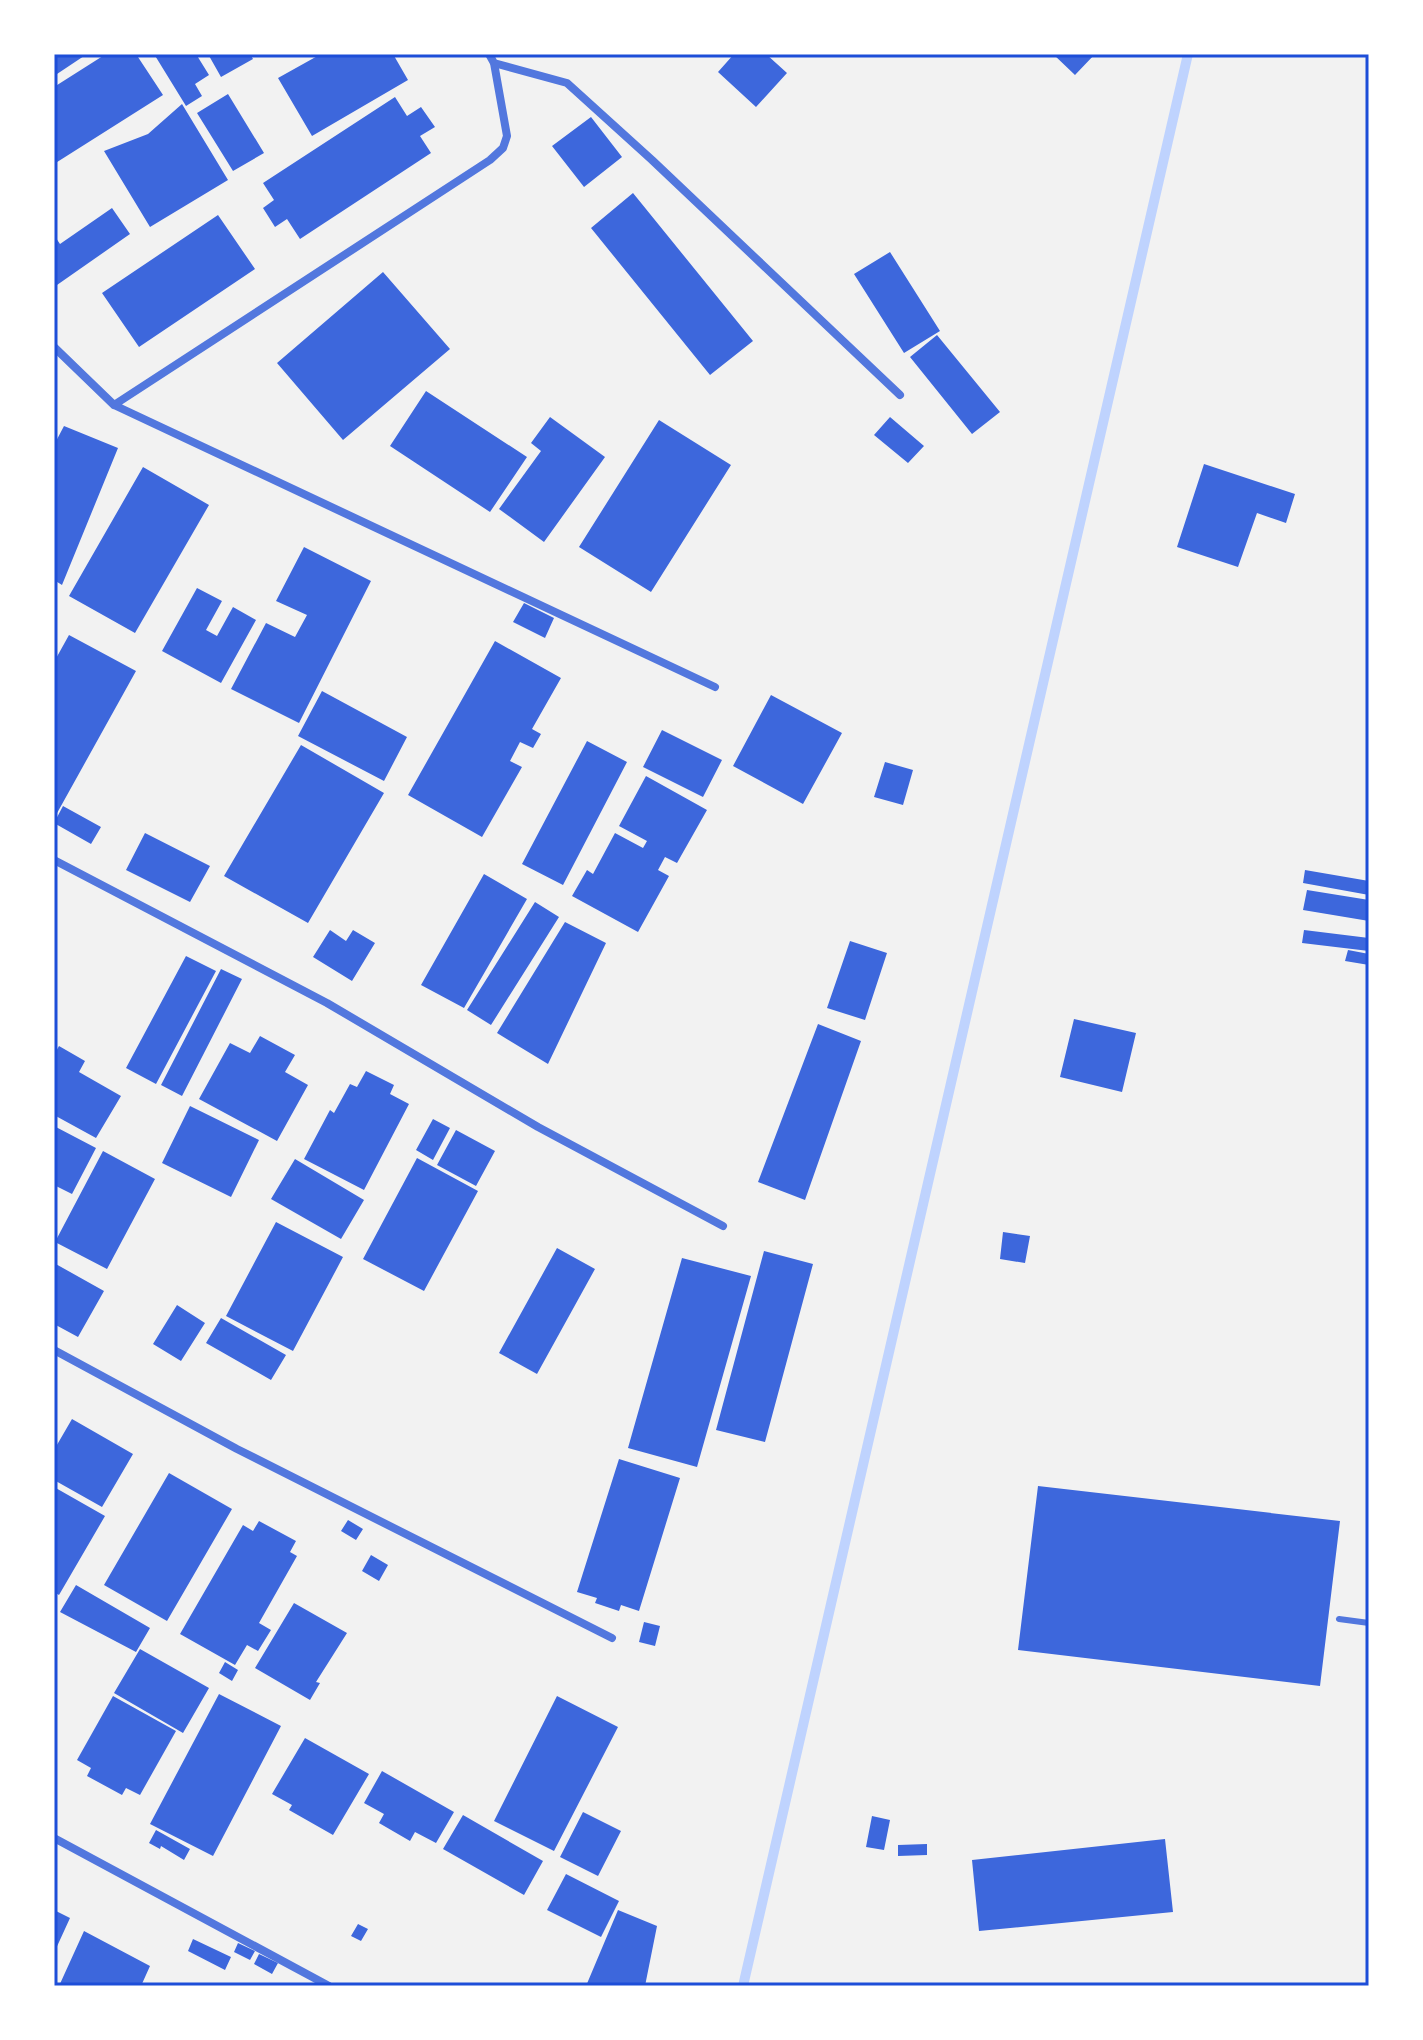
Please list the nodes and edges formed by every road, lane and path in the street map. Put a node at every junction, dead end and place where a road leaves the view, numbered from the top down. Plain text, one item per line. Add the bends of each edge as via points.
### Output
1 (489, 54) edge
2 (494, 63) junction
3 (54, 347) edge
4 (900, 395) dead end
5 (114, 405) junction
6 (715, 687) dead end
7 (54, 860) edge
8 (723, 1226) dead end
9 (54, 1350) edge
10 (1339, 1619) dead end
11 (1369, 1623) edge
12 (612, 1638) dead end
13 (54, 1838) edge
14 (329, 1986) edge

1 - 2 street
2 - 4 street via 567,83
2 - 5 street via 507,136 490,160
3 - 5 street
5 - 6 street
7 - 8 street via 327,1003 538,1127
9 - 12 street via 237,1449
10 - 11 lane
13 - 14 street

